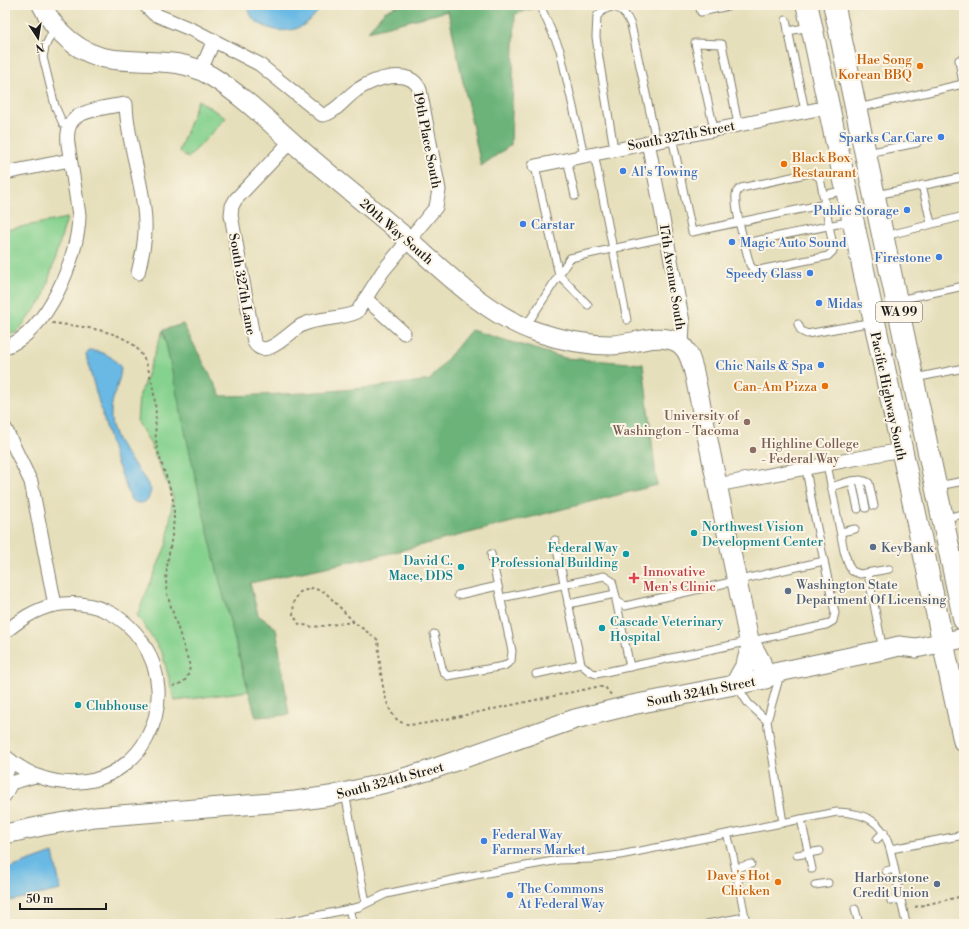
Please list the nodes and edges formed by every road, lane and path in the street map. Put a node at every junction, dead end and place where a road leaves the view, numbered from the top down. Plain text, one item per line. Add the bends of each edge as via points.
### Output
1 (42, 5) edge
2 (699, 5) edge
3 (733, 5) edge
4 (807, 5) edge
5 (834, 5) edge
6 (145, 6) edge
7 (543, 12) dead end
8 (786, 20) dead end
9 (55, 26) junction
10 (812, 27) junction
11 (788, 31) junction
12 (214, 40) junction
13 (964, 59) edge
14 (200, 70) junction
15 (964, 87) edge
16 (828, 107) junction
17 (856, 108) junction
18 (805, 111) junction
19 (738, 124) junction
20 (69, 128) junction
21 (714, 129) junction
22 (672, 137) junction
23 (291, 141) junction
24 (652, 141) junction
25 (917, 142) dead end
26 (614, 149) junction
27 (589, 154) junction
28 (865, 154) junction
29 (567, 159) junction
30 (70, 160) junction
31 (535, 166) joint
32 (5, 173) edge
33 (964, 177) edge
34 (922, 185) junction
35 (846, 190) junction
36 (823, 195) junction
37 (874, 195) junction
38 (575, 196) dead end
39 (825, 204) junction
40 (964, 216) edge
41 (852, 221) junction
42 (740, 222) junction
43 (931, 223) junction
44 (830, 225) junction
45 (667, 237) junction
46 (883, 237) junction
47 (409, 241) junction
48 (745, 243) junction
49 (613, 249) junction
50 (138, 273) dead end
51 (558, 275) junction
52 (964, 286) edge
53 (366, 299) junction
54 (897, 301) junction
55 (588, 305) dead end
56 (627, 320) dead end
57 (39, 322) junction
58 (873, 322) junction
59 (798, 324) dead end
60 (525, 327) junction
61 (404, 333) dead end
62 (682, 346) junction
63 (5, 347) edge
64 (964, 368) edge
65 (912, 379) junction
66 (5, 428) edge
67 (901, 450) junction
68 (827, 464) junction
69 (806, 468) junction
70 (860, 480) junction
71 (964, 481) edge
72 (852, 482) junction
73 (717, 485) junction
74 (831, 487) junction
75 (936, 487) junction
76 (874, 506) dead end
77 (866, 508) dead end
78 (858, 509) dead end
79 (964, 514) edge
80 (943, 518) junction
81 (856, 529) dead end
82 (841, 532) junction
83 (555, 540) dead end
84 (491, 554) dead end
85 (824, 561) junction
86 (889, 569) dead end
87 (868, 574) junction
88 (736, 582) junction
89 (564, 584) junction
90 (498, 586) junction
91 (458, 595) dead end
92 (615, 596) junction
93 (500, 598) junction
94 (568, 604) junction
95 (55, 605) junction
96 (964, 620) edge
97 (354, 622) junction
98 (5, 632) edge
99 (434, 634) dead end
100 (964, 638) edge
101 (750, 643) junction
102 (942, 643) junction
103 (916, 648) junction
104 (883, 650) junction
105 (581, 664) junction
106 (630, 667) junction
107 (536, 674) dead end
108 (772, 680) junction
109 (735, 684) junction
110 (160, 689) junction
111 (615, 708) junction
112 (766, 721) junction
113 (964, 740) edge
114 (8, 758) edge
115 (35, 776) junction
116 (5, 777) edge
117 (345, 793) junction
118 (5, 795) edge
119 (801, 819) junction
120 (783, 823) junction
121 (884, 832) junction
122 (5, 834) edge
123 (727, 834) junction
124 (964, 835) edge
125 (877, 839) dead end
126 (891, 849) junction
127 (820, 851) dead end
128 (809, 853) junction
129 (797, 855) dead end
130 (751, 864) dead end
131 (736, 868) junction
132 (812, 869) dead end
133 (894, 869) junction
134 (886, 871) dead end
135 (828, 883) dead end
136 (815, 885) dead end
137 (963, 894) edge
138 (901, 899) junction
139 (891, 901) dead end
140 (366, 903) junction
141 (915, 906) dead end
142 (964, 906) edge
143 (350, 909) junction
144 (855, 909) dead end
145 (964, 911) edge
146 (963, 915) edge
147 (724, 922) edge
148 (278, 924) edge
149 (353, 924) edge
150 (707, 924) edge
151 (859, 924) edge
152 (906, 924) edge

1 - 9 street, 20th Way South
2 - 3 lane via 700,12
4 - 10 main road, Pacific Highway South / WA 99
5 - 17 main road, Pacific Highway South / WA 99
6 - 12 street, 19th Place South via 163,19
7 - 27 lane via 560,50
8 - 11 lane
9 - 14 street, 20th Way South via 75,44 95,55 111,59 175,62
9 - 20 lane via 43,57 55,106 62,124
10 - 11 lane
10 - 16 main road, Pacific Highway South / WA 99
11 - 18 lane
12 - 14 street
12 - 47 street, 19th Place South via 259,64 322,115 372,82 406,77 415,82 421,94 439,193 433,211
13 - 15 lane via 959,60
14 - 23 street, 20th Way South via 231,89
15 - 17 lane
16 - 18 street, South 327th Street
16 - 35 main road, Pacific Highway South / WA 99
17 - 28 main road, Pacific Highway South / WA 99
18 - 19 street, South 327th Street
19 - 21 street, South 327th Street
19 - 21 lane via 722,44 695,43
20 - 30 street
20 - 50 street via 78,116 126,104 145,222
21 - 22 street, South 327th Street
22 - 24 street, South 327th Street
22 - 42 lane via 692,232
23 - 47 street, 20th Way South
23 - 53 street, South 327th Lane via 231,207 254,342 259,349 268,348 303,324 355,313
24 - 26 street, South 327th Street
24 - 26 lane via 632,25 622,9 611,6 604,8 597,16 596,37
24 - 45 street, 17th Avenue South
25 - 28 lane
26 - 27 street, South 327th Street
27 - 29 street, South 327th Street
27 - 49 lane
28 - 37 main road, Pacific Highway South / WA 99
29 - 31 street, South 327th Street
29 - 38 lane
30 - 32 street
30 - 57 street via 79,215 78,236 58,293
31 - 51 lane
33 - 34 lane
34 - 37 lane
34 - 43 lane
35 - 36 lane
35 - 41 main road, Pacific Highway South / WA 99
36 - 39 lane
36 - 42 lane via 820,178 812,173 741,188 736,197
37 - 46 main road, Pacific Highway South / WA 99
39 - 42 lane
39 - 44 lane
40 - 43 lane
41 - 44 lane
41 - 58 main road, Pacific Highway South / WA 99
42 - 48 lane
43 - 46 lane
44 - 48 lane
44 - 48 lane via 833,249 828,256 759,270 753,269 750,265
45 - 49 lane
45 - 62 street, 17th Avenue South via 683,322
46 - 54 main road, Pacific Highway South / WA 99
47 - 53 street, South 327th Lane via 383,271
47 - 60 street, 20th Way South via 480,300
49 - 51 lane via 570,258
49 - 56 lane
51 - 55 lane
51 - 60 lane
52 - 54 lane
53 - 61 street
54 - 65 main road, Pacific Highway South / WA 99
57 - 63 street via 24,338
57 - 110 path via 102,331 124,339 132,343 145,362 156,404 157,445 172,490 174,512 165,581 190,666 189,677 184,684
58 - 59 lane via 807,334 801,331
58 - 67 main road, Pacific Highway South / WA 99
60 - 62 street, 20th Way South via 566,340 592,344 614,345 662,338
62 - 73 street, 17th Avenue South via 691,360
64 - 65 lane
65 - 75 main road, Pacific Highway South / WA 99
66 - 95 street via 31,482
67 - 68 street
67 - 102 main road, Pacific Highway South / WA 99
68 - 69 street
68 - 74 lane
69 - 73 street
69 - 85 lane
70 - 72 lane
70 - 76 lane via 869,483
70 - 77 lane
71 - 75 lane
72 - 74 lane
72 - 78 lane
73 - 88 street, 17th Avenue South
74 - 82 lane
75 - 80 main road, Pacific Highway South / WA 99
79 - 80 lane
80 - 96 main road, Pacific Highway South / WA 99
81 - 82 lane
82 - 87 lane via 849,566 858,574
83 - 89 lane
84 - 90 lane
85 - 88 lane
85 - 101 lane via 835,613 833,621 826,625
86 - 87 lane
87 - 104 lane
88 - 92 lane via 625,606 620,604
88 - 101 street, 17th Avenue South
89 - 92 lane via 604,576 610,579
89 - 93 lane
89 - 94 lane
90 - 91 lane
90 - 93 lane
92 - 94 lane
92 - 106 lane
93 - 99 lane via 512,655 512,660 508,664 448,676 442,669
94 - 105 lane
95 - 98 street via 29,614
95 - 110 street via 86,606 103,610 120,620 140,638 151,655
97 - 97 path via 325,592 312,588 300,592 294,601 293,614 299,624 313,627
97 - 111 path via 378,640 386,700 389,710 401,723 428,723 596,687 605,687 611,694
100 - 102 street, South 324th Street
101 - 106 lane
101 - 108 street, 17th Avenue South
101 - 109 street, 17th Avenue South via 746,664
102 - 103 street, South 324th Street
102 - 113 main road, Pacific Highway South / WA 99
103 - 104 street, South 324th Street via 900,646
103 - 108 street, South 324th Street via 902,658
104 - 108 street, South 324th Street via 774,673
105 - 106 lane via 595,674
105 - 107 lane
108 - 109 street, South 324th Street
108 - 112 lane
109 - 111 street, South 324th Street
109 - 112 lane via 748,703
110 - 115 street via 158,711 153,727 144,744 125,764 102,778 83,782 60,783
111 - 117 street, South 324th Street via 575,719 427,771
112 - 120 lane
114 - 115 street
114 - 116 street
115 - 118 street via 11,783
117 - 122 street, South 324th Street via 295,800 95,817
117 - 140 lane
119 - 120 lane
119 - 121 lane via 832,813 850,813 867,819
119 - 128 lane
120 - 123 lane
121 - 125 lane
121 - 126 lane
123 - 131 lane
123 - 140 lane via 614,856 559,860 504,870 386,894
124 - 126 lane
126 - 133 lane
127 - 128 lane
128 - 129 lane
128 - 132 lane
130 - 131 lane
131 - 147 lane via 745,917
133 - 134 lane
133 - 138 lane
135 - 136 lane
137 - 141 path
137 - 142 path
138 - 139 lane
138 - 152 lane
140 - 143 lane
143 - 148 lane
143 - 149 lane
144 - 151 lane
145 - 146 path
147 - 150 lane

